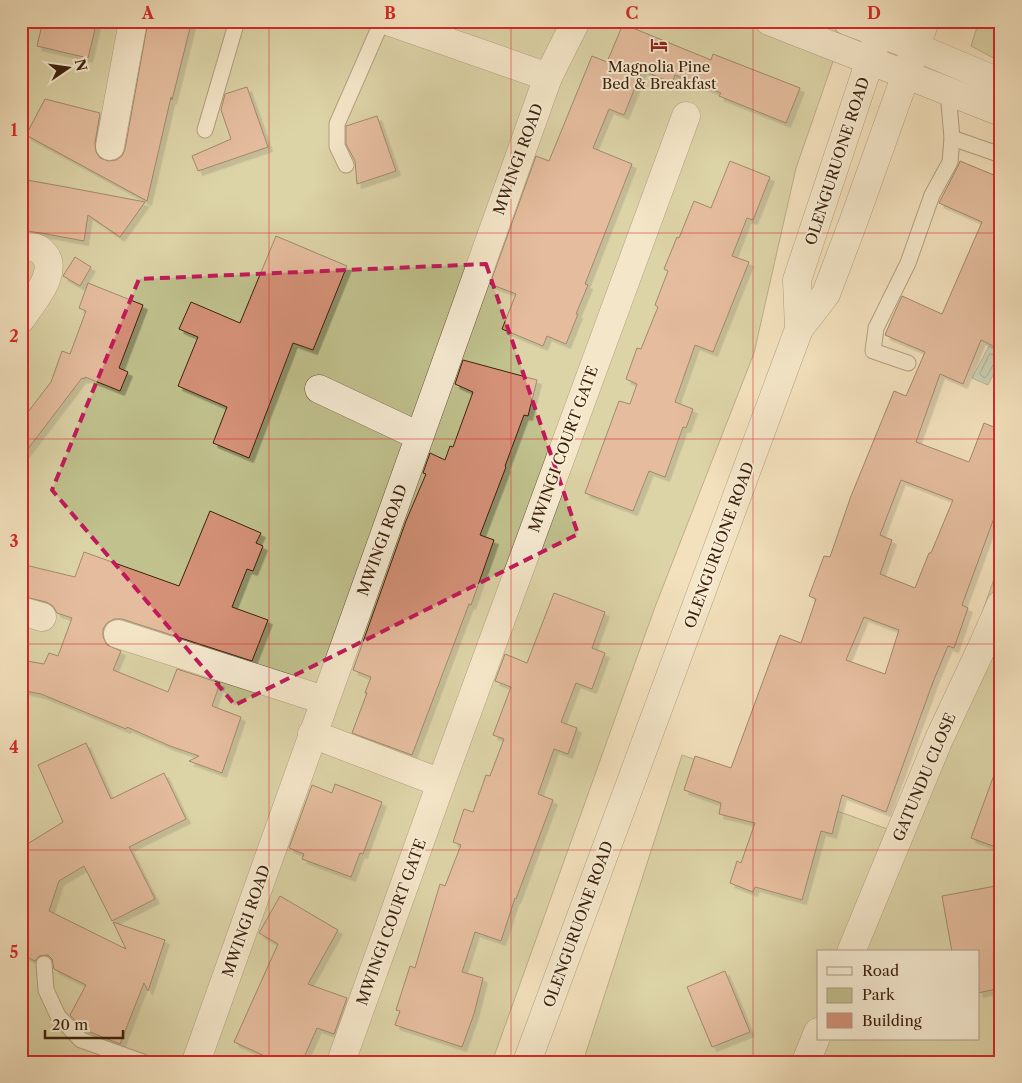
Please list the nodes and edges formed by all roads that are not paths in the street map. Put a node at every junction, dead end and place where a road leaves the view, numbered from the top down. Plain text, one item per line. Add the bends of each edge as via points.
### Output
1 (133, 21) edge
2 (237, 21) edge
3 (382, 21) edge
4 (388, 21) edge
5 (576, 21) edge
6 (769, 21) edge
7 (846, 21) edge
8 (925, 21) edge
9 (881, 27) edge
10 (916, 47) junction
11 (871, 62) junction
12 (905, 75) junction
13 (548, 77) junction
14 (1001, 83) edge
15 (948, 92) junction
16 (1001, 112) edge
17 (686, 116) dead end
18 (205, 130) dead end
19 (952, 138) junction
20 (110, 146) dead end
21 (1001, 155) edge
22 (346, 165) dead end
23 (21, 245) edge
24 (21, 319) edge
25 (799, 329) junction
26 (908, 363) dead end
27 (319, 389) dead end
28 (419, 436) junction
29 (1001, 604) edge
30 (118, 634) dead end
31 (324, 700) junction
32 (312, 734) junction
33 (441, 783) junction
34 (852, 950) edge
35 (44, 964) dead end
36 (817, 1034) edge
37 (142, 1062) edge
38 (196, 1062) edge
39 (341, 1062) edge
40 (526, 1062) edge
41 (806, 1062) edge

1 - 20 street
2 - 18 lane
3 - 22 lane via 337,124 337,146
4 - 13 street
5 - 13 street, MWINGI ROAD
6 - 11 street
7 - 9 street
8 - 10 street
9 - 10 street
9 - 11 street, OLENGURUONE ROAD
10 - 12 street
10 - 14 street
11 - 12 street
11 - 25 street, OLENGURUONE ROAD via 797,280
12 - 15 street
12 - 25 street via 826,294
13 - 28 street, MWINGI ROAD
15 - 16 street
15 - 19 lane
17 - 33 street, MWINGI COURT GATE
19 - 21 lane
19 - 26 lane via 950,162 932,195 908,263 876,328 874,351
23 - 24 street via 40,250 49,264 48,278
25 - 40 street, OLENGURUONE ROAD
27 - 28 street
28 - 31 street, MWINGI ROAD
29 - 34 street, GATUNDU CLOSE via 939,739
30 - 31 street
31 - 32 street, MWINGI ROAD
32 - 33 street
32 - 38 street, MWINGI ROAD
33 - 39 street, MWINGI COURT GATE
35 - 37 lane via 46,990 58,1016 81,1040
36 - 41 street

